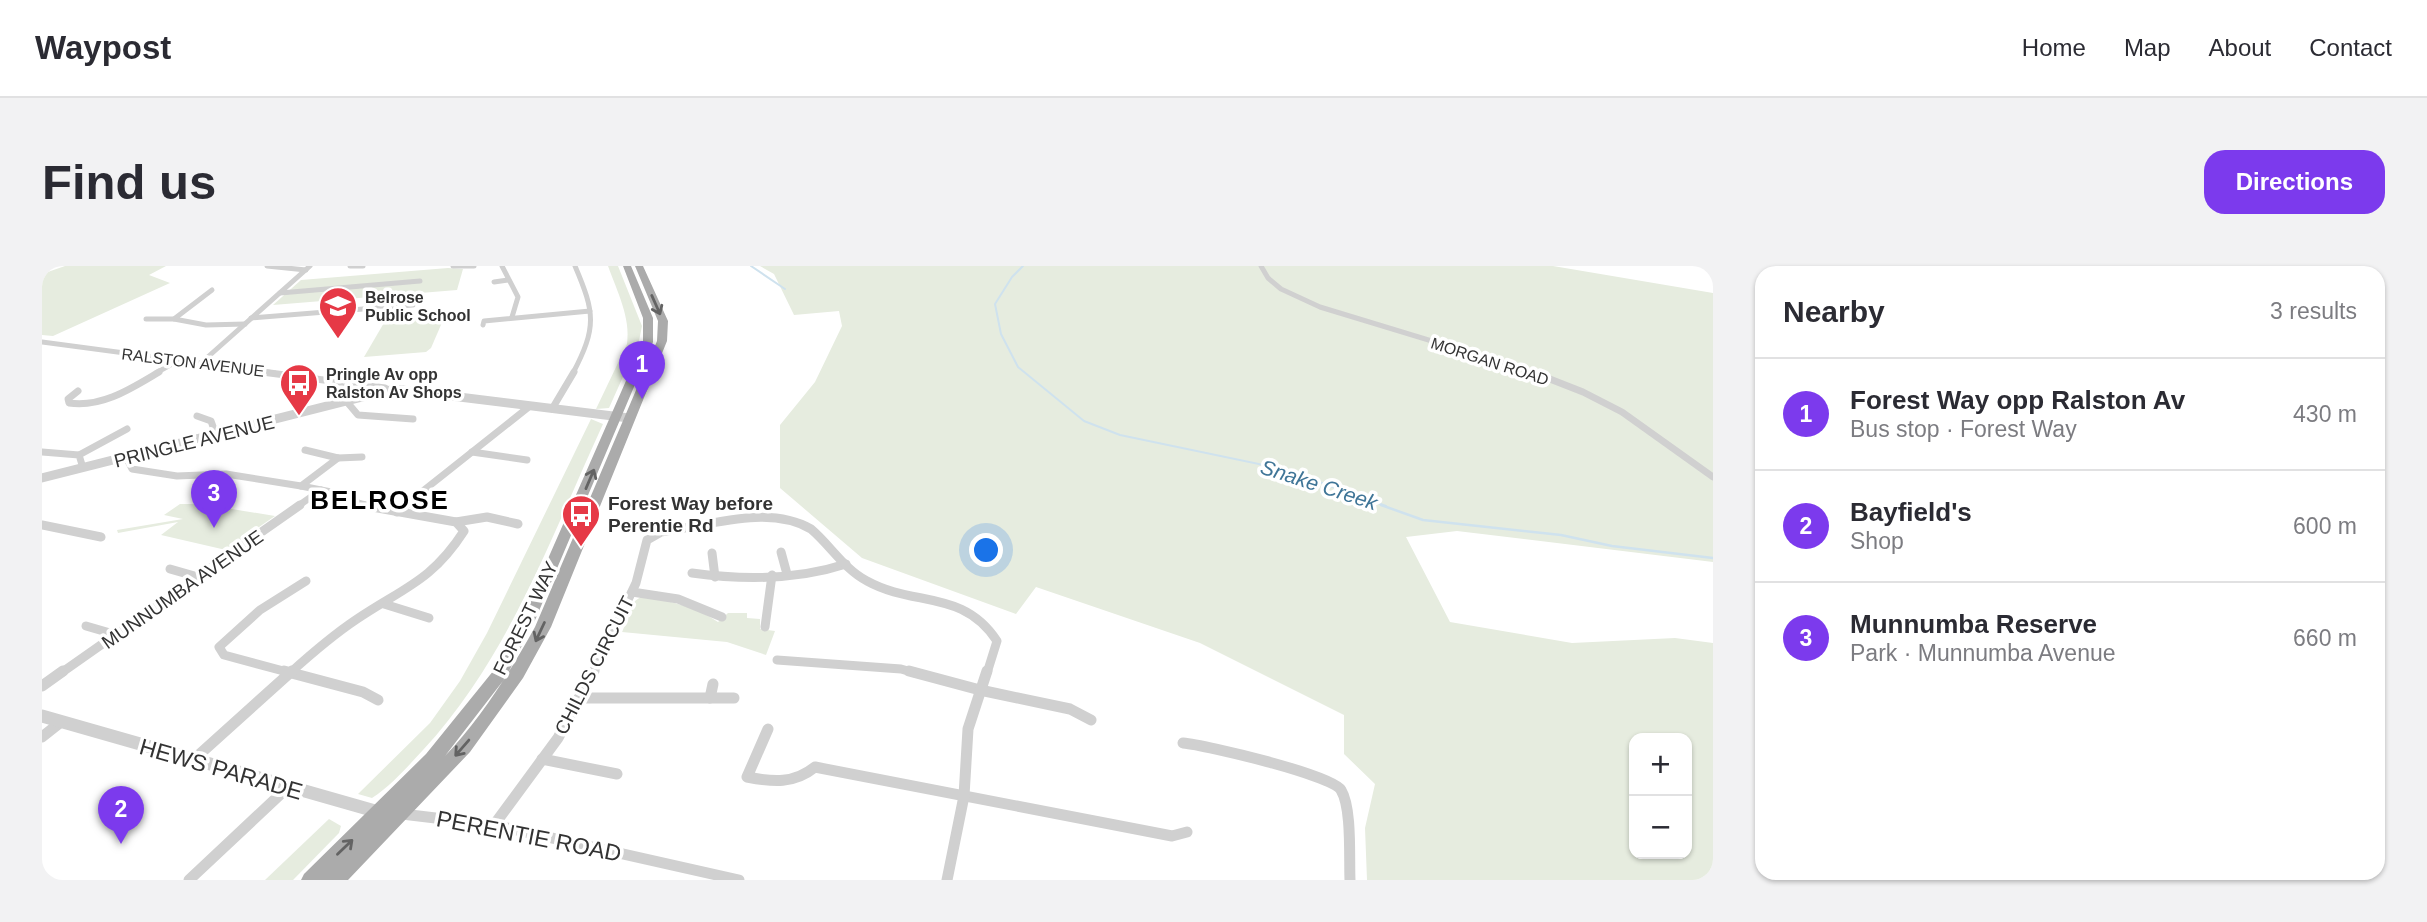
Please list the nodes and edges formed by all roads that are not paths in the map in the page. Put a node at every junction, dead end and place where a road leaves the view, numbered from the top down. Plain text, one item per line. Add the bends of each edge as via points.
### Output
1 (267, 266) edge
2 (350, 266) edge
3 (363, 266) edge
4 (453, 266) edge
5 (474, 266) edge
6 (502, 266) edge
7 (576, 266) edge
8 (627, 266) edge
9 (639, 266) edge
10 (1261, 266) edge
11 (308, 268) edge
12 (508, 280) junction
13 (420, 281) dead end
14 (494, 282) dead end
15 (212, 290) dead end
16 (280, 293) junction
17 (413, 305) dead end
18 (590, 311) junction
19 (512, 317) junction
20 (146, 319) dead end
21 (174, 319) junction
22 (248, 321) junction
23 (483, 325) dead end
24 (42, 342) edge
25 (179, 360) junction
26 (201, 363) junction
27 (388, 389) junction
28 (78, 391) dead end
29 (347, 402) junction
30 (530, 406) junction
31 (552, 409) junction
32 (197, 416) dead end
33 (616, 417) junction
34 (629, 418) junction
35 (413, 419) dead end
36 (127, 429) dead end
37 (216, 435) junction
38 (305, 450) dead end
39 (42, 452) edge
40 (472, 452) junction
41 (79, 455) junction
42 (126, 457) junction
43 (362, 457) dead end
44 (338, 458) junction
45 (527, 460) dead end
46 (83, 468) junction
47 (1713, 477) edge
48 (42, 478) edge
49 (301, 486) junction
50 (321, 490) junction
51 (397, 512) junction
52 (456, 522) junction
53 (518, 524) dead end
54 (42, 525) edge
55 (101, 537) dead end
56 (781, 552) dead end
57 (712, 553) dead end
58 (846, 564) junction
59 (170, 569) dead end
60 (692, 573) dead end
61 (787, 574) junction
62 (772, 575) junction
63 (198, 577) junction
64 (715, 577) junction
65 (306, 581) dead end
66 (632, 592) junction
67 (384, 604) junction
68 (722, 617) dead end
69 (429, 618) dead end
70 (86, 626) dead end
71 (765, 627) dead end
72 (117, 635) junction
73 (777, 660) dead end
74 (292, 673) junction
75 (713, 684) dead end
76 (42, 686) edge
77 (980, 690) junction
78 (579, 698) junction
79 (710, 698) junction
80 (734, 698) dead end
81 (378, 700) dead end
82 (42, 716) edge
83 (1091, 720) dead end
84 (61, 722) junction
85 (768, 729) dead end
86 (42, 737) edge
87 (1183, 744) dead end
88 (542, 759) junction
89 (192, 761) junction
90 (617, 774) dead end
91 (287, 788) junction
92 (964, 796) junction
93 (379, 813) junction
94 (401, 814) junction
95 (494, 825) junction
96 (1187, 832) dead end
97 (189, 880) edge
98 (311, 880) edge
99 (335, 880) edge
100 (740, 880) edge
101 (947, 880) edge
102 (1350, 880) edge

1 - 11 street
2 - 3 street
4 - 5 street
6 - 12 street
7 - 18 street
8 - 33 main road, FOREST WAY via 648,318 649,334
9 -> 34 main road, FOREST WAY via 664,329
10 - 47 street, MORGAN ROAD via 1271,282 1312,305 1470,352 1593,397 1631,418
11 - 16 street
12 - 14 street
12 - 19 street via 518,298
13 - 16 street
15 - 21 street
16 - 22 street
17 - 22 street
18 - 19 street
18 - 31 street via 592,322 577,368
19 - 23 street via 484,321
20 - 21 street
21 - 22 street via 206,325
22 - 26 street
24 - 25 street, RALSTON AVENUE
25 - 26 street, RALSTON AVENUE
25 - 28 street via 95,404 69,403
26 - 27 street, RALSTON AVENUE
27 - 29 street, PRINGLE AVENUE
27 - 30 street, RALSTON AVENUE
29 - 35 street via 358,415
29 - 37 street, PRINGLE AVENUE
30 - 31 street, RALSTON AVENUE
30 - 40 street
31 - 33 street, RALSTON AVENUE
32 - 37 street via 208,416
33 - 34 street, RALSTON AVENUE
93 -> 33 main road, FOREST WAY via 449,740 500,673 529,618
34 -> 94 main road, FOREST WAY via 529,655 475,734
36 - 41 street
37 - 42 street, PRINGLE AVENUE
38 - 44 street
39 - 41 street
40 - 45 street
40 - 51 street
41 - 46 street
42 - 46 street, PRINGLE AVENUE
42 - 49 street via 128,466 143,471 186,477 226,474
43 - 44 street
44 - 49 street
46 - 48 street, PRINGLE AVENUE
49 - 50 street
50 - 51 street via 355,504
50 - 63 street, MUNNUMBA AVENUE
51 - 52 street
52 - 53 street via 494,516
52 - 67 street via 464,531 451,554 425,579
54 - 55 street
56 - 61 street
57 - 64 street
58 - 61 street via 825,572
58 - 66 street, CHILDS CIRCUIT via 813,530 790,519 661,532 648,540
58 - 77 street, CHILDS CIRCUIT via 864,581 959,607 993,631 997,641
59 - 63 street
60 - 64 street
61 - 62 street
62 - 64 street
62 - 71 street
63 - 72 street, MUNNUMBA AVENUE
65 - 74 street via 219,647 224,655
66 - 68 street via 660,594
66 - 78 street, CHILDS CIRCUIT
67 - 69 street
67 - 74 street via 340,631
70 - 72 street
72 - 76 street, MUNNUMBA AVENUE
73 - 77 street via 892,667
74 - 81 street
74 - 89 street
75 - 79 street
77 - 83 street via 1070,709
77 - 92 street, CHILDS CIRCUIT via 968,729
78 - 79 street
78 - 88 street, CHILDS CIRCUIT
79 - 80 street
82 - 84 street, HEWS PARADE
84 - 86 street
84 - 89 street, HEWS PARADE
85 - 92 street via 747,777 782,784 806,776 815,767
87 - 102 street via 1319,776 1340,787 1346,801
88 - 90 street
88 - 95 street, CHILDS CIRCUIT
89 - 91 street, HEWS PARADE
91 - 93 street, HEWS PARADE
91 - 97 street
92 - 96 street via 1172,836
92 - 101 street, CHILDS CIRCUIT
93 - 94 street, HEWS PARADE
98 -> 93 main road, FOREST WAY
94 - 95 street, PERENTIE ROAD
94 - 99 main road, FOREST WAY
95 - 100 street, PERENTIE ROAD

